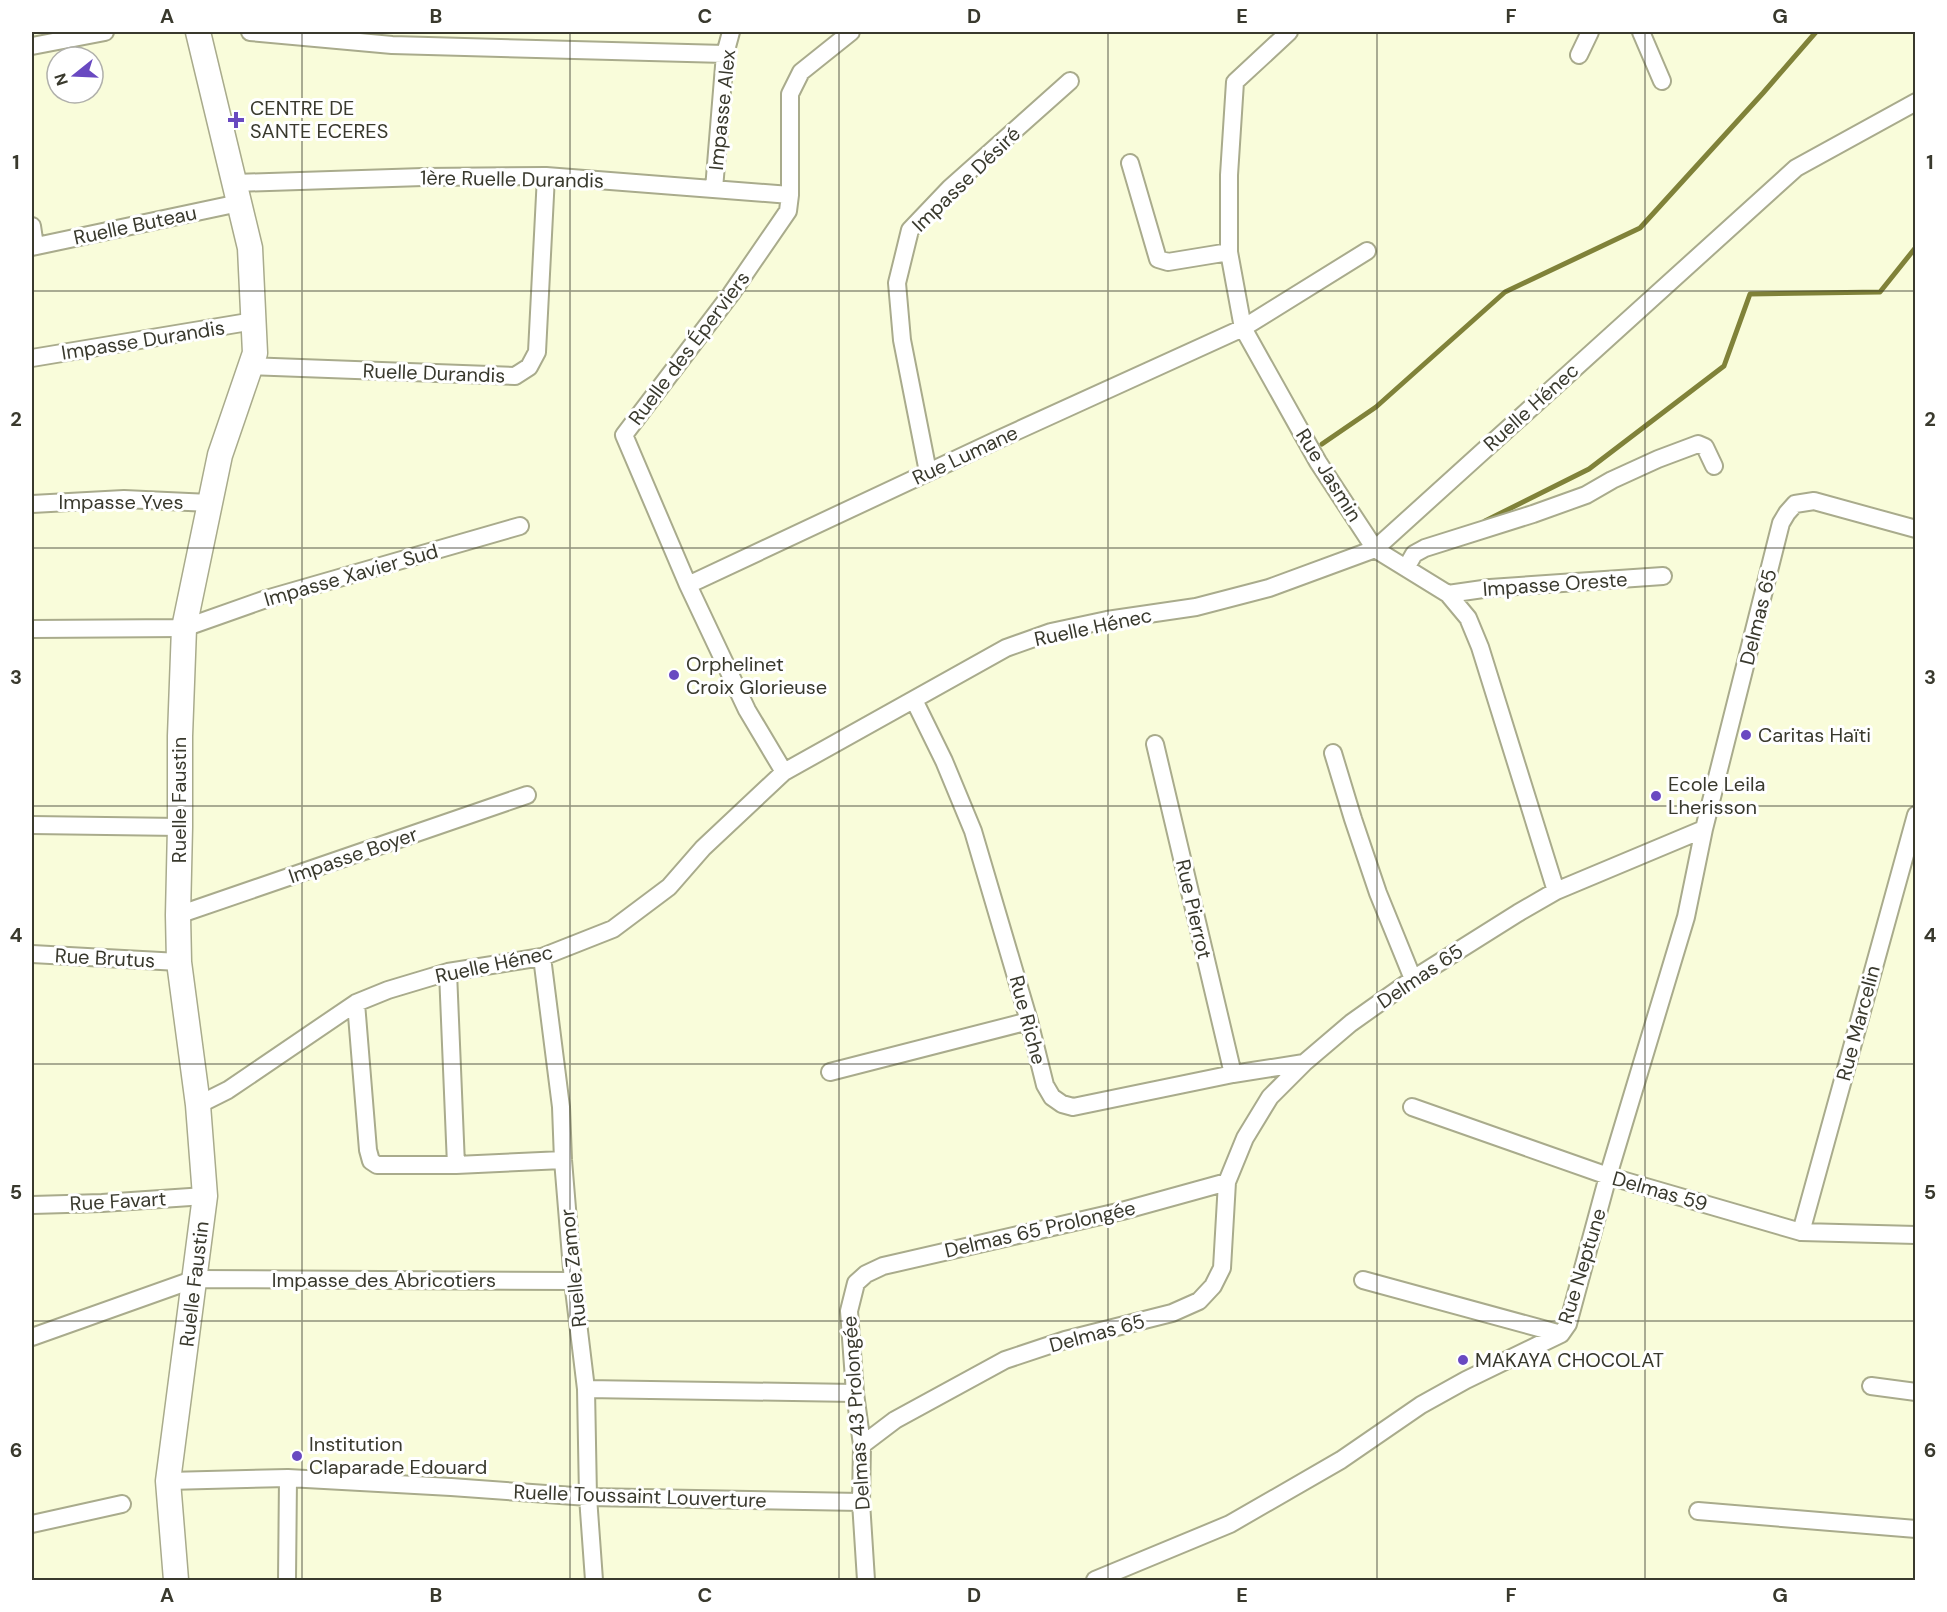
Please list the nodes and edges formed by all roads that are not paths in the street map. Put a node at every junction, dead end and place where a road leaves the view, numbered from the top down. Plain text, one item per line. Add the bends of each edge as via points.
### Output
1 (105, 32) edge
2 (198, 32) edge
3 (250, 32) edge
4 (731, 32) edge
5 (851, 32) edge
6 (1289, 32) edge
7 (1590, 32) edge
8 (1641, 32) edge
9 (32, 46) edge
10 (725, 54) junction
11 (1579, 55) dead end
12 (1070, 81) dead end
13 (1662, 81) dead end
14 (1916, 102) edge
15 (1130, 163) dead end
16 (546, 176) junction
17 (714, 189) junction
18 (237, 193) junction
19 (790, 195) junction
20 (32, 226) edge
21 (33, 247) edge
22 (1367, 251) dead end
23 (1230, 252) junction
24 (254, 321) junction
25 (1243, 328) junction
26 (32, 358) edge
27 (250, 366) junction
28 (1714, 466) dead end
29 (928, 472) junction
30 (210, 503) junction
31 (32, 504) edge
32 (520, 526) dead end
33 (1916, 529) edge
34 (1375, 549) junction
35 (1406, 568) junction
36 (1663, 576) dead end
37 (688, 585) junction
38 (1448, 594) junction
39 (184, 628) junction
40 (32, 629) edge
41 (914, 700) junction
42 (1155, 744) dead end
43 (1333, 753) dead end
44 (784, 772) junction
45 (527, 795) dead end
46 (1916, 815) edge
47 (32, 825) edge
48 (180, 827) junction
49 (1704, 829) junction
50 (1556, 891) junction
51 (178, 915) junction
52 (32, 954) edge
53 (542, 957) junction
54 (179, 962) junction
55 (448, 972) junction
56 (1413, 979) junction
57 (356, 1003) junction
58 (1029, 1021) junction
59 (1304, 1063) junction
60 (830, 1072) dead end
61 (1233, 1074) junction
62 (198, 1105) junction
63 (1412, 1107) dead end
64 (563, 1160) junction
65 (456, 1165) junction
66 (1608, 1176) junction
67 (1227, 1182) junction
68 (205, 1196) junction
69 (32, 1205) edge
70 (1801, 1232) junction
71 (1916, 1235) edge
72 (195, 1279) junction
73 (1363, 1280) dead end
74 (573, 1281) junction
75 (856, 1283) joint
76 (1561, 1334) junction
77 (32, 1337) edge
78 (1871, 1386) dead end
79 (586, 1389) junction
80 (1916, 1392) edge
81 (855, 1393) junction
82 (862, 1445) junction
83 (288, 1478) junction
84 (168, 1481) junction
85 (588, 1497) junction
86 (861, 1502) junction
87 (122, 1504) dead end
88 (1698, 1511) dead end
89 (32, 1524) edge
90 (1916, 1528) edge
91 (176, 1581) edge
92 (287, 1581) edge
93 (594, 1581) edge
94 (867, 1581) edge
95 (1095, 1581) edge

1 - 9 street
2 - 18 street, Ruelle Faustin
3 - 10 street via 392,45
4 - 10 street, Impasse Alex
5 - 19 street, Ruelle des Éperviers via 801,72 790,94
6 - 23 street, Rue Jasmin via 1235,82 1229,175
7 - 11 street
8 - 13 street
10 - 17 street, Impasse Alex
12 - 29 street, Impasse Désiré via 950,188 910,230 897,283 902,340
14 - 34 street, Ruelle Hénec via 1796,168
15 - 23 street via 1158,259 1168,262
16 - 17 street, 1ère Ruelle Durandis
16 - 18 street, 1ère Ruelle Durandis
16 - 27 street, Ruelle Durandis via 537,352 530,367 515,376
17 - 19 street, 1ère Ruelle Durandis
18 - 21 street, Ruelle Buteau
18 - 24 street, Ruelle Faustin via 250,248
19 - 37 street, Ruelle des Éperviers via 788,211 731,294 624,435
20 - 21 street
22 - 25 street, Rue Lumane
23 - 25 street, Rue Jasmin
24 - 26 street, Impasse Durandis
24 - 27 street, Ruelle Faustin via 255,353
25 - 29 street, Rue Lumane
25 - 34 street, Rue Jasmin via 1318,462
27 - 30 street, Ruelle Faustin via 220,454
28 - 35 street via 1705,447 1698,444 1586,495 1425,548 1414,554
29 - 37 street, Rue Lumane
30 - 31 street, Impasse Yves via 124,499
30 - 39 street, Ruelle Faustin
32 - 39 street, Impasse Xavier Sud via 266,599
33 - 49 street, Delmas 65 via 1814,501 1795,504 1787,513 1781,523
34 - 35 street, Rue Jasmin
34 - 41 street, Ruelle Hénec via 1269,588 1196,607 1051,632 1006,648
35 - 38 street, Rue Jasmin
36 - 38 street, Impasse Oreste
37 - 44 street, Ruelle des Éperviers via 747,710
38 - 50 street, Rue Jasmin via 1468,618 1480,647
39 - 40 street, Impasse Xavier Sud
39 - 48 street, Ruelle Faustin
41 - 44 street, Ruelle Hénec
41 - 58 street, Rue Riche via 973,831
42 - 61 street, Rue Pierrot
43 - 56 street via 1378,893
44 - 53 street, Ruelle Hénec via 703,848 669,887 613,929
45 - 51 street, Impasse Boyer
46 - 70 street, Rue Marcelin
47 - 48 street
48 - 51 street, Ruelle Faustin
49 - 50 street, Delmas 65
49 - 66 street, Rue Neptune via 1686,917
50 - 56 street, Delmas 65
51 - 54 street, Ruelle Faustin
52 - 54 street, Rue Brutus
53 - 55 street, Ruelle Hénec
53 - 64 street, Ruelle Zamor via 561,1107
54 - 62 street, Ruelle Faustin
55 - 57 street, Ruelle Hénec
55 - 65 street
56 - 59 street, Delmas 65
57 - 62 street, Ruelle Hénec via 228,1090
57 - 65 street via 370,1161 377,1165
58 - 60 street
58 - 61 street, Rue Riche via 1045,1085 1052,1097 1073,1107
59 - 61 street, Rue Riche
59 - 67 street, Delmas 65 via 1270,1097 1245,1138
62 - 68 street, Ruelle Faustin
63 - 66 street, Delmas 59
64 - 65 street
64 - 74 street, Ruelle Zamor
66 - 70 street, Delmas 59
66 - 76 street, Rue Neptune via 1568,1324
67 - 75 street, Delmas 65 Prolongée via 1122,1211 883,1266
67 - 82 street, Delmas 65 via 1222,1268 1199,1301 1172,1313 1005,1360 895,1420
68 - 69 street, Rue Favart
68 - 72 street, Ruelle Faustin
70 - 71 street, Delmas 59
72 - 74 street, Impasse des Abricotiers
72 - 77 street, Impasse des Abricotiers
72 - 84 street, Ruelle Faustin
73 - 76 street
74 - 79 street, Ruelle Zamor
75 - 81 street, Delmas 43 Prolongée via 849,1311
76 - 95 street, Rue Neptune via 1421,1405 1341,1460 1230,1524
78 - 80 street
79 - 81 street
79 - 85 street, Ruelle Zamor
81 - 82 street, Delmas 43 Prolongée
82 - 86 street, Delmas 43 Prolongée
83 - 84 street, Ruelle Toussaint Louverture
83 - 85 street, Ruelle Toussaint Louverture
83 - 92 street
84 - 91 street, Ruelle Faustin
85 - 86 street, Ruelle Toussaint Louverture
85 - 93 street, Ruelle Zamor
86 - 94 street, Delmas 43 Prolongée
87 - 89 street
88 - 90 street

